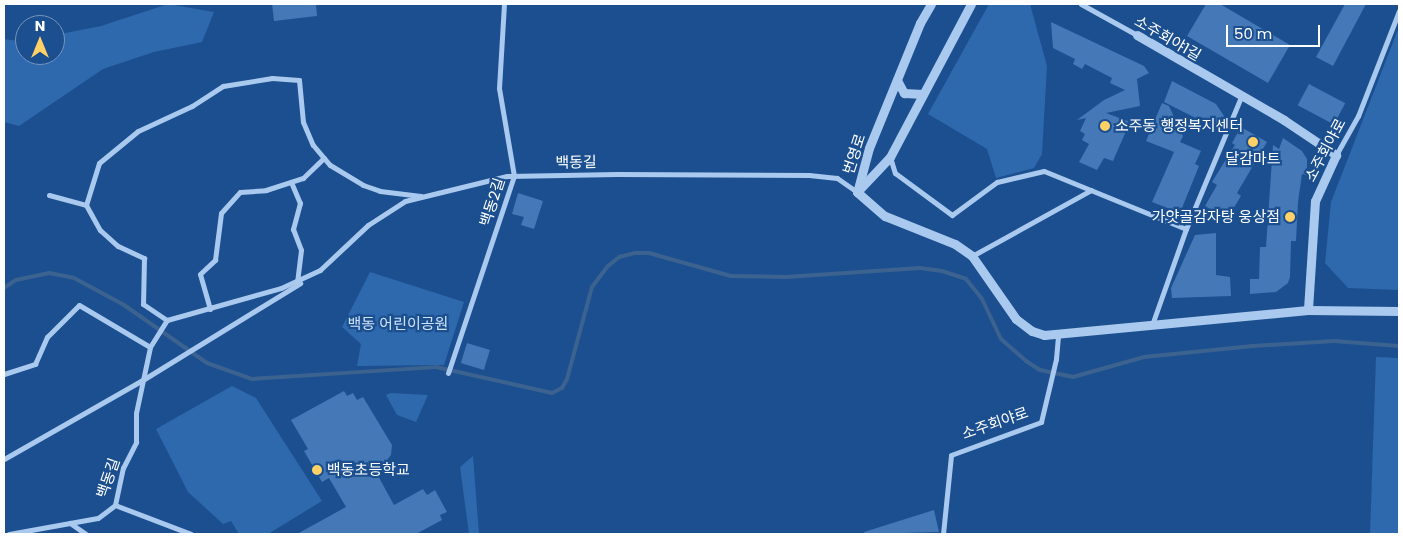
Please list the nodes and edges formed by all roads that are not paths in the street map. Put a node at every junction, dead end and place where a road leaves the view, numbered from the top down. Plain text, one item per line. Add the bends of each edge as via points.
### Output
1 (504, 4) edge
2 (931, 4) edge
3 (971, 4) edge
4 (1081, 4) edge
5 (1399, 11) edge
6 (1137, 35) joint
7 (897, 80) junction
8 (923, 94) junction
9 (1242, 97) junction
10 (1336, 155) junction
11 (890, 157) junction
12 (324, 158) junction
13 (514, 176) junction
14 (291, 182) junction
15 (1091, 190) junction
16 (857, 192) junction
17 (49, 196) dead end
18 (424, 196) junction
19 (86, 205) junction
20 (1186, 228) junction
21 (972, 256) junction
22 (320, 270) junction
23 (297, 281) junction
24 (210, 309) junction
25 (1308, 310) junction
26 (1399, 311) edge
27 (167, 320) junction
28 (1153, 322) junction
29 (1058, 335) junction
30 (150, 347) junction
31 (448, 373) dead end
32 (4, 374) edge
33 (141, 381) junction
34 (4, 459) edge
35 (115, 506) junction
36 (70, 523) junction
37 (9, 534) edge
38 (86, 534) edge
39 (191, 534) edge
40 (944, 534) edge

1 - 13 street, 백동2길 via 499,88
2 - 7 street, 번영로
3 - 8 street, 번영로
4 - 6 street, 소주회야1길
5 - 10 street, 소주회야로 via 1358,116
6 - 9 street, 소주회야1길
7 - 8 street via 904,93
7 - 16 street, 번영로 via 869,148
8 - 11 street, 번영로
9 - 10 street, 소주회야1길
9 - 20 street
10 - 25 street, 소주회야로 via 1315,202
11 - 15 street via 895,173 952,215 997,182 1044,171
11 - 16 street, 번영로
12 - 14 street via 303,178
12 - 18 street via 363,186
12 - 19 street via 313,145 303,122 299,80 272,78 223,86 192,106 138,131 99,164
13 - 16 street, 백동길 via 809,175 837,178
13 - 18 street, 백동길
13 - 31 street, 백동2길
14 - 23 street via 300,203 293,229 301,250
14 - 24 street via 266,190 240,192 222,213 215,260 200,274
15 - 20 street
15 - 21 street
16 - 21 street via 885,216 955,244
17 - 19 street
18 - 22 street, 백동길 via 405,201 368,225
19 - 27 street via 100,230 118,246 144,258 143,304
20 - 28 street
21 - 29 street via 1021,324 1044,335
22 - 23 street, 백동길
22 - 33 street, 백동길
23 - 24 street, 백동길
24 - 27 street, 백동길
25 - 26 street
25 - 28 street
27 - 30 street, 백동길
28 - 29 street
29 - 40 street, 소주회야로 via 1056,359 1041,422 951,455
30 - 32 street via 79,306 47,337 35,364
30 - 33 street, 백동길
33 - 34 street, 백동길
33 - 35 street, 백동길 via 136,442 123,468
35 - 36 street, 백동길 via 98,518
35 - 39 street
36 - 37 street, 백동길
36 - 38 street

